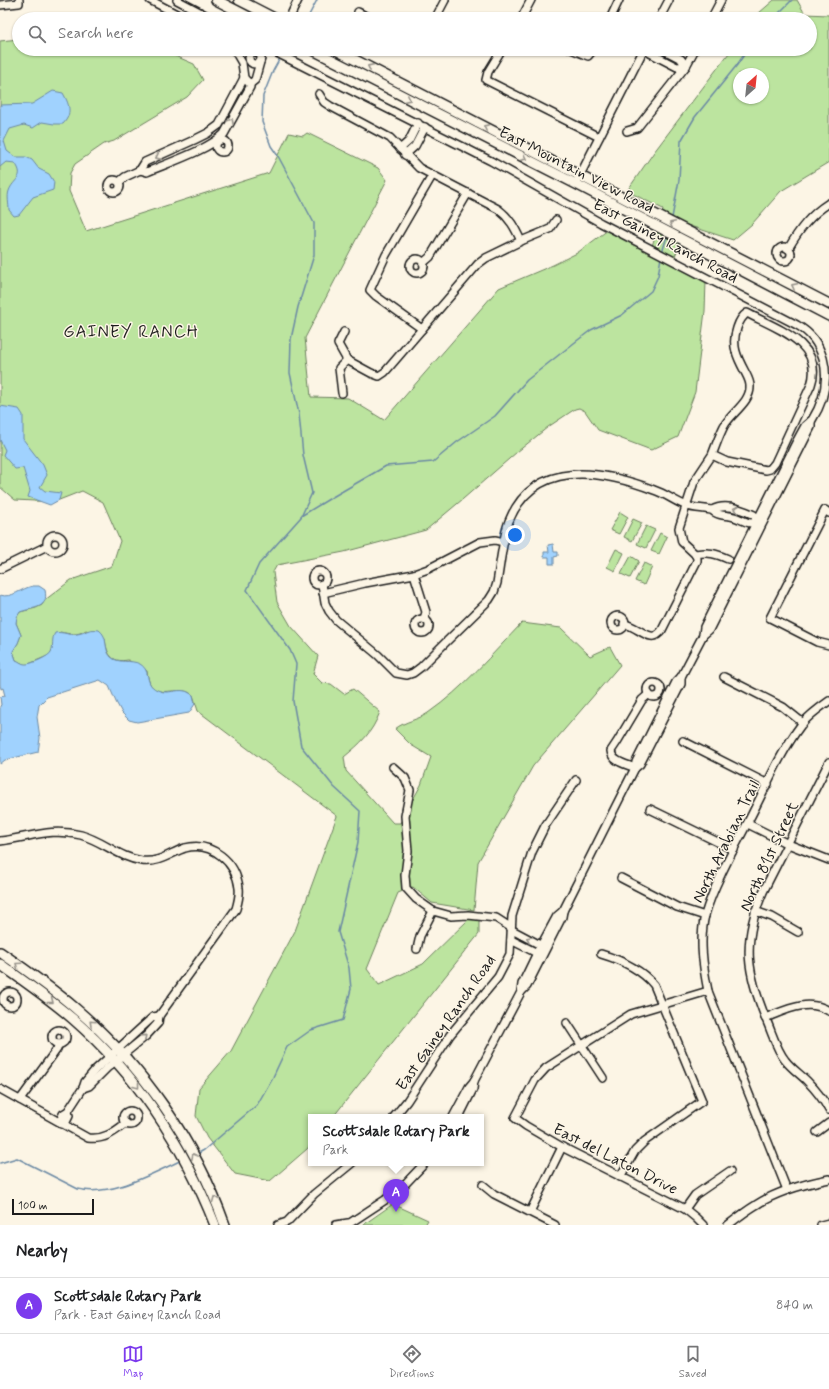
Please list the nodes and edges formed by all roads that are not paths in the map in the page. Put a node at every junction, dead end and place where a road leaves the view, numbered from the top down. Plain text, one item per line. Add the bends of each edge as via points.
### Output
1 (19, 0) edge
2 (150, 0) edge
3 (177, 0) edge
4 (216, 0) edge
5 (239, 0) edge
6 (298, 0) edge
7 (445, 0) edge
8 (532, 0) edge
9 (620, 0) edge
10 (669, 0) edge
11 (721, 0) edge
12 (0, 5) edge
13 (173, 12) edge
14 (200, 12) edge
15 (239, 12) edge
16 (262, 12) edge
17 (292, 12) edge
18 (439, 12) edge
19 (525, 12) edge
20 (614, 12) edge
21 (663, 12) edge
22 (715, 12) edge
23 (240, 56) edge
24 (250, 56) edge
25 (261, 56) edge
26 (284, 56) edge
27 (325, 56) edge
28 (348, 56) edge
29 (498, 56) edge
30 (640, 56) edge
31 (656, 56) edge
32 (677, 56) edge
33 (691, 56) edge
34 (246, 62) junction
35 (260, 62) junction
36 (686, 66) junction
37 (244, 78) junction
38 (250, 84) junction
39 (319, 94) dead end
40 (230, 106) junction
41 (238, 109) junction
42 (418, 123) junction
43 (425, 127) junction
44 (627, 131) dead end
45 (208, 133) junction
46 (599, 138) junction
47 (216, 142) junction
48 (178, 148) junction
49 (400, 149) junction
50 (405, 155) junction
51 (181, 158) junction
52 (140, 170) junction
53 (432, 176) junction
54 (580, 176) junction
55 (119, 182) dead end
56 (576, 184) junction
57 (468, 193) junction
58 (829, 204) edge
59 (556, 220) dead end
60 (521, 241) junction
61 (788, 249) dead end
62 (423, 263) dead end
63 (828, 302) edge
64 (826, 314) edge
65 (422, 329) junction
66 (344, 332) dead end
67 (347, 360) junction
68 (342, 393) dead end
69 (712, 455) junction
70 (686, 506) junction
71 (827, 512) edge
72 (759, 522) junction
73 (504, 542) junction
74 (47, 546) dead end
75 (695, 554) junction
76 (728, 559) dead end
77 (0, 569) edge
78 (414, 574) junction
79 (322, 584) dead end
80 (323, 594) junction
81 (424, 619) dead end
82 (624, 624) dead end
83 (829, 645) edge
84 (724, 677) dead end
85 (648, 694) dead end
86 (829, 700) edge
87 (803, 723) junction
88 (683, 741) dead end
89 (828, 766) edge
90 (393, 767) dead end
91 (635, 768) junction
92 (576, 780) dead end
93 (768, 784) junction
94 (650, 809) dead end
95 (748, 824) junction
96 (0, 841) edge
97 (788, 844) junction
98 (734, 850) junction
99 (829, 860) edge
100 (621, 878) dead end
101 (433, 911) junction
102 (755, 911) junction
103 (705, 916) junction
104 (511, 929) junction
105 (798, 932) dead end
106 (511, 940) junction
107 (544, 947) junction
108 (417, 949) dead end
109 (0, 952) edge
110 (601, 954) dead end
111 (540, 955) junction
112 (0, 964) edge
113 (708, 991) junction
114 (662, 1003) junction
115 (829, 1011) edge
116 (765, 1018) junction
117 (567, 1024) dead end
118 (59, 1044) dead end
119 (581, 1045) junction
120 (121, 1052) junction
121 (113, 1058) junction
122 (603, 1078) dead end
123 (474, 1081) junction
124 (0, 1089) edge
125 (20, 1100) junction
126 (829, 1110) edge
127 (396, 1114) edge
128 (454, 1114) edge
129 (460, 1114) edge
130 (126, 1123) dead end
131 (829, 1123) edge
132 (61, 1124) junction
133 (817, 1132) dead end
134 (562, 1148) junction
135 (348, 1166) edge
136 (422, 1166) edge
137 (730, 1171) dead end
138 (620, 1177) junction
139 (829, 1179) edge
140 (483, 1185) dead end
141 (787, 1190) junction
142 (685, 1209) junction
143 (530, 1212) junction
144 (829, 1223) edge
145 (348, 1224) edge
146 (215, 1225) edge
147 (225, 1225) edge
148 (278, 1225) edge
149 (336, 1225) edge
150 (554, 1225) edge
151 (703, 1225) edge
152 (728, 1225) edge
153 (821, 1225) edge

1 - 12 street via 19,3
2 - 13 street
3 - 14 street
4 - 15 main road
5 - 16 main road
6 - 17 street
7 - 18 street
8 - 19 street
9 - 20 street
10 - 21 street
11 - 22 street
23 - 34 street
24 - 34 street
25 - 35 street
26 - 42 street, East Gainey Ranch Road
27 -> 56 main road, East Mountain View Road
54 -> 28 main road, East Mountain View Road
29 - 46 street via 486,80
30 - 46 street
31 - 36 street via 677,66
32 - 36 street
33 - 36 street
34 - 35 street
34 - 37 street
35 - 38 street via 255,80
36 - 44 street via 637,128
37 - 38 street
37 - 40 street
38 - 41 street
39 - 49 street via 324,102 384,133
40 - 41 street
40 - 45 street via 219,125
47 -> 41 street via 224,134
42 - 43 street, East Gainey Ranch Road
42 - 49 street via 409,141
43 - 50 street via 415,146
43 - 72 street, East Gainey Ranch Road via 797,325 815,340 826,367 823,395 811,421 811,427
45 - 47 street
45 - 48 street
46 - 54 street
47 - 51 street
48 - 51 street
48 -> 52 street via 145,162
49 - 50 street
50 - 53 street
51 - 52 street via 147,172
52 - 55 street
53 - 57 street
53 - 65 street via 386,255 370,290
54 - 56 street
63 -> 54 main road, East Mountain View Road
56 - 64 main road, East Mountain View Road
57 - 60 street via 506,215
57 - 62 street via 430,257
58 - 61 street via 806,221
59 - 60 street via 550,229
60 - 65 street via 478,264
63 - 64 street
65 - 67 street via 379,376
66 - 67 street via 338,344
67 - 68 street via 339,368
69 - 69 street via 727,462 770,469 776,463 813,379 812,363 803,345 795,338 747,313 739,322 734,342 750,386 749,395 730,416
69 - 70 street via 694,482
70 - 72 street via 712,510 750,523
70 - 73 street via 655,490 606,476 571,474 549,480 526,494 508,522
70 - 75 street via 679,528 682,542
71 - 83 street via 770,618 817,642
72 - 91 street, East Gainey Ranch Road via 709,630 703,635 682,678 676,682
73 - 78 street via 480,542
73 - 80 street via 497,583 489,600 421,667 407,675 396,672 336,620 329,611
74 - 77 street
75 - 76 street via 709,552
75 - 82 street via 697,561 659,634 649,636 632,625
78 - 80 street
78 - 81 street via 426,612
79 - 80 street
84 - 87 street via 782,707
85 - 91 street via 610,751 615,760
86 - 87 street, North Arabian Trail
87 - 93 street, North Arabian Trail via 790,741
88 - 93 street
89 - 97 street, North 81st Street
90 - 101 street via 405,778 410,790 405,816 408,851 406,888
91 - 107 street, East Gainey Ranch Road via 562,917
92 - 104 street, East Gainey Ranch Road via 538,839 512,916
93 - 95 street, North Arabian Trail
94 - 98 street
95 - 97 street
95 - 98 street, North Arabian Trail
96 - 120 street via 52,832 67,833 92,839 126,857 143,861 158,861 185,848 205,848 222,855 232,867 239,888 236,909 159,1016 158,1024 146,1036
97 - 99 street
97 - 102 street, North 81st Street
98 - 103 street, North Arabian Trail
100 - 103 street via 677,907
101 - 104 street via 451,916 496,918
101 - 108 street via 420,936
102 - 105 street via 772,917
102 - 116 street, North 81st Street via 750,931 749,968
103 - 113 street, North Arabian Trail via 702,956
104 - 106 street, East Gainey Ranch Road
107 -> 104 street
106 - 111 street
106 - 127 street, East Gainey Ranch Road via 510,954 498,977 450,1035
107 - 111 street, East Gainey Ranch Road
120 -> 109 main road via 64,998
110 - 114 street via 615,958 644,975 654,985
111 - 123 street, East Gainey Ranch Road via 527,986 521,992
112 -> 121 main road via 72,1018
113 - 114 street
113 - 141 street, North Arabian Trail
114 - 119 street via 631,1014
114 - 138 street via 702,1101 645,1141 635,1151
115 - 116 street via 808,1004 792,1007
116 - 126 street, North 81st Street via 779,1052 818,1092
117 - 119 street
118 - 125 street
119 - 122 street
119 - 134 street, East del Laton Drive via 541,1073 515,1118
120 - 121 street
147 -> 120 main road via 204,1174 184,1138 155,1093
121 - 132 street via 95,1070 85,1082 61,1119
121 -> 146 main road via 153,1106 195,1181
123 - 128 street, East Gainey Ranch Road via 468,1087
123 - 129 street, East Gainey Ranch Road via 473,1089
124 - 125 street
125 - 132 street
130 - 132 street via 105,1137 96,1139 88,1138
131 - 133 street
134 - 138 street, East del Laton Drive
134 - 143 street
135 - 148 street via 314,1194 287,1222
136 - 145 street via 385,1200
137 - 142 street via 695,1195
138 - 142 street, East del Laton Drive
139 - 141 street
140 - 143 street via 494,1194
141 - 152 street via 757,1204
142 - 151 street, East del Laton Drive
143 - 150 street
144 - 153 street
145 - 149 street

